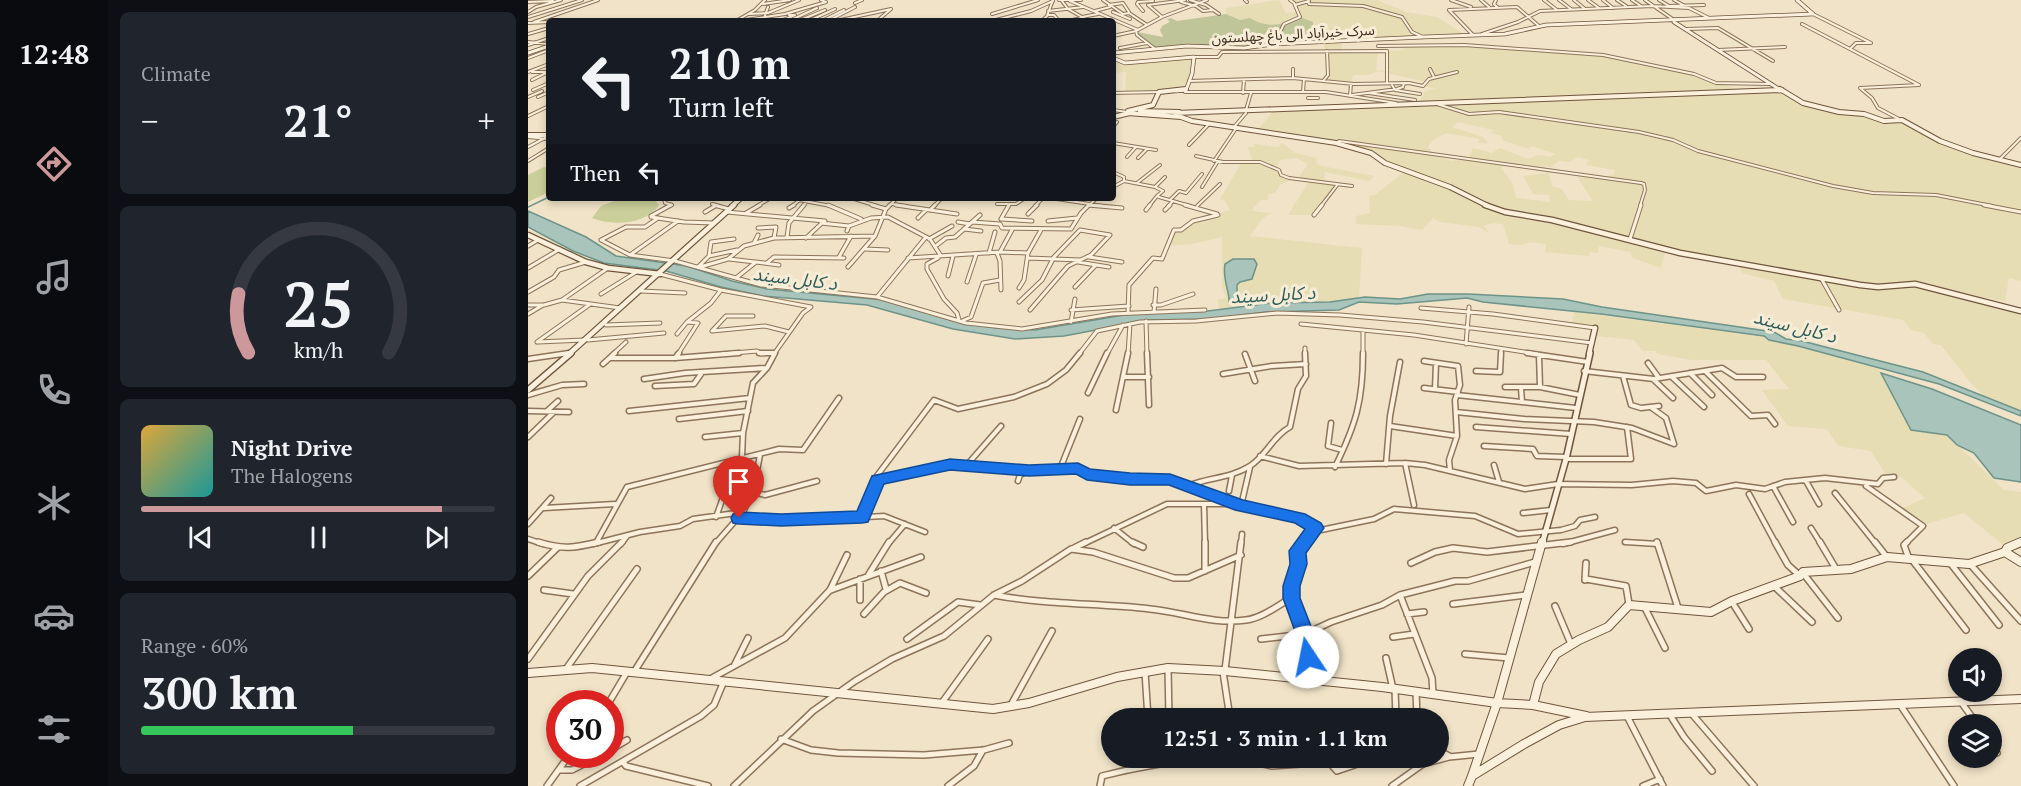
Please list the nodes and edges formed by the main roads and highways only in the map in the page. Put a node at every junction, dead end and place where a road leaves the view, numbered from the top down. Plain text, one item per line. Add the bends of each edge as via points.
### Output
1 (1539, 26) road end
2 (1467, 36) road end
3 (1780, 90) road end
4 (1246, 111) road end
5 (528, 673) edge
6 (2020, 700) edge
7 (1586, 716) junction
8 (1470, 783) edge

1 - 2 main road, سرک خیرآباد الی باغ چهلستون via 1513,33
3 - 4 main road
5 - 7 main road via 592,668 986,709 1010,708 1168,668 1394,689 1497,704 1533,705
6 - 7 main road
7 - 8 main road via 1523,744

